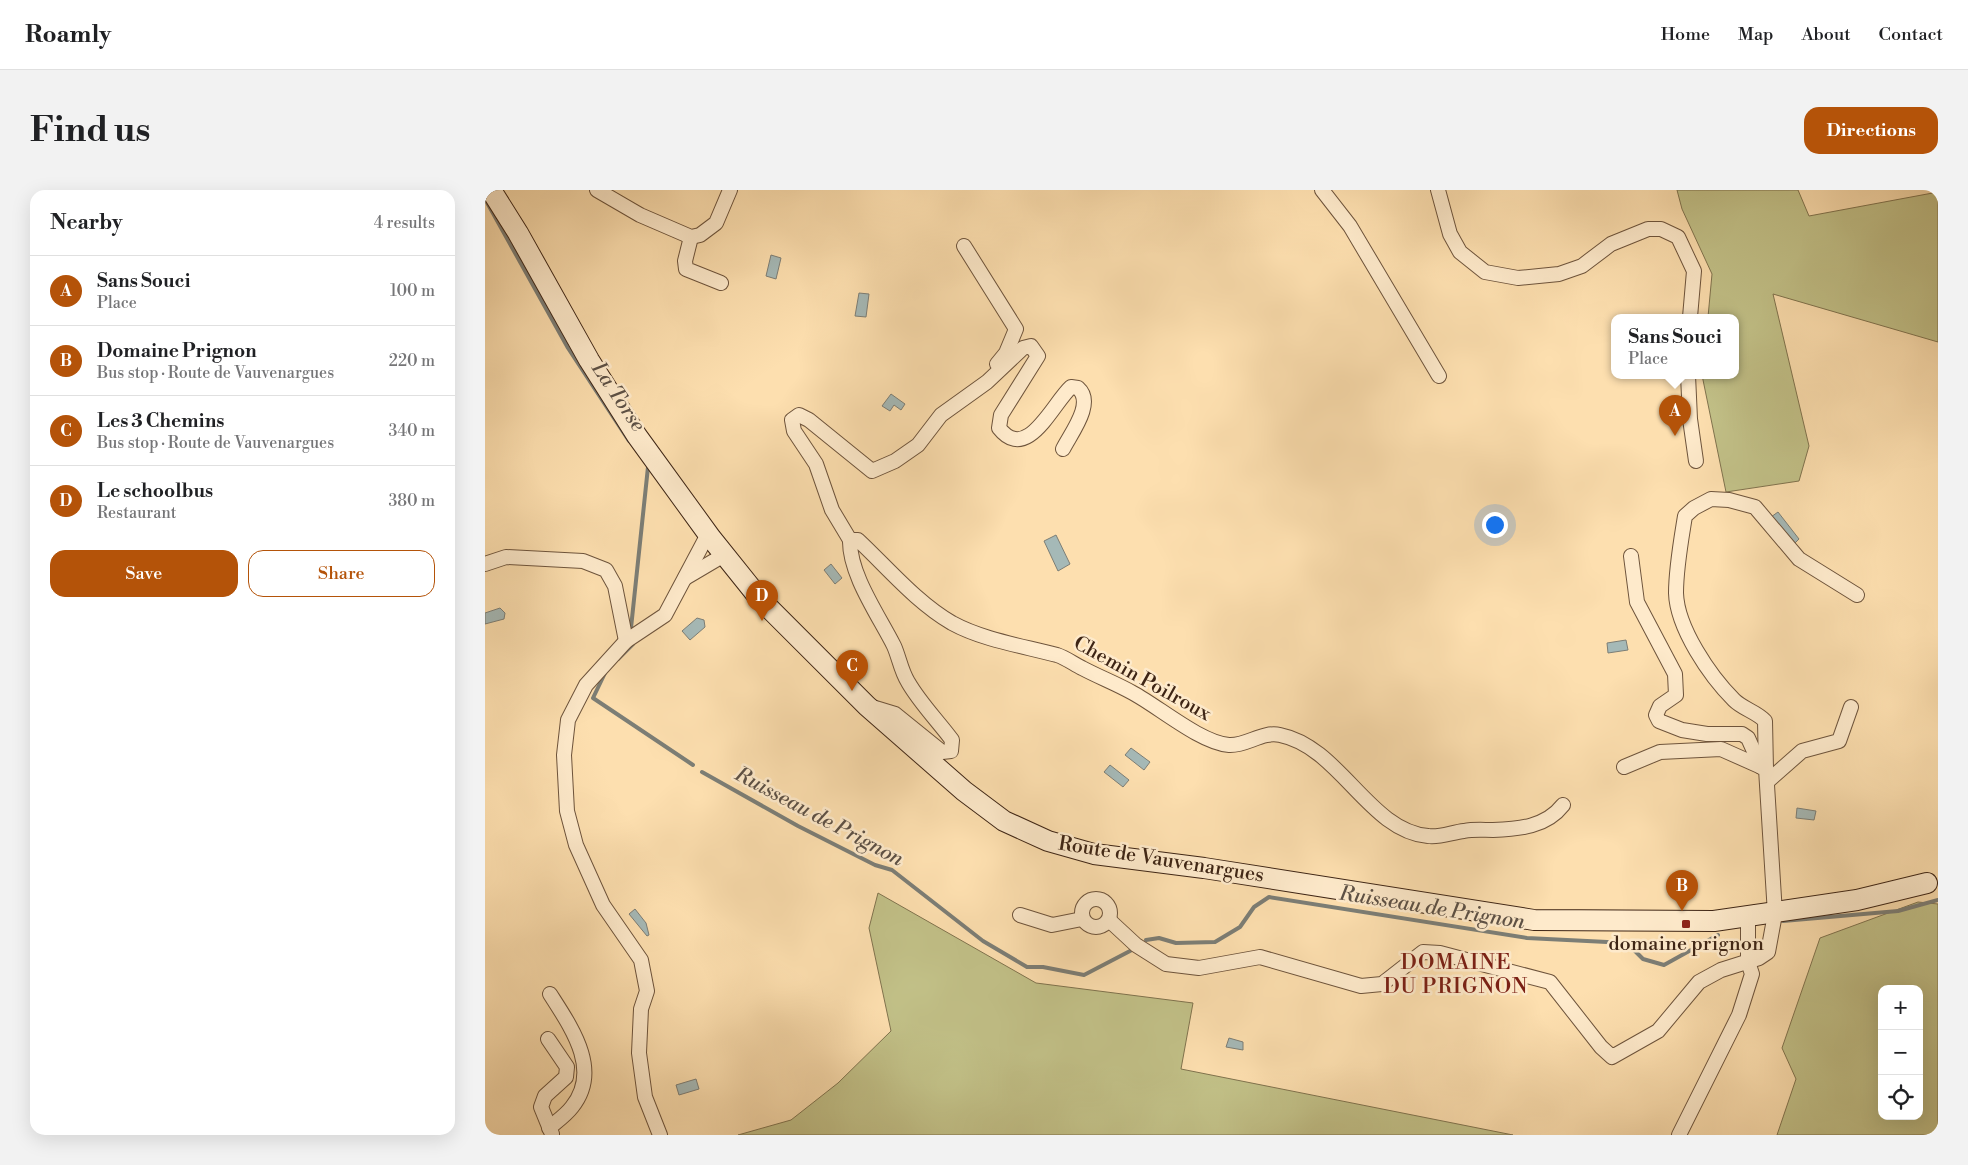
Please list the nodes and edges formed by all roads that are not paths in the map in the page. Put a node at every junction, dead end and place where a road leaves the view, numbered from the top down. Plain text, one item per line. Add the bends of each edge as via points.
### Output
1 (491, 190) edge
2 (500, 190) edge
3 (597, 190) edge
4 (730, 190) edge
5 (1322, 190) edge
6 (1438, 190) edge
7 (518, 232) junction
8 (691, 237) junction
9 (963, 246) dead end
10 (721, 283) dead end
11 (1690, 314) edge
12 (996, 372) junction
13 (1439, 376) dead end
14 (1688, 379) edge
15 (1063, 449) dead end
16 (1697, 461) dead end
17 (710, 536) junction
18 (850, 540) junction
19 (724, 554) junction
20 (1631, 556) dead end
21 (485, 564) edge
22 (685, 578) junction
23 (1857, 595) dead end
24 (626, 641) junction
25 (867, 706) junction
26 (1851, 707) dead end
27 (1624, 767) dead end
28 (1765, 772) junction
29 (1563, 805) dead end
30 (1933, 882) edge
31 (1774, 914) junction
32 (1021, 915) dead end
33 (1082, 919) junction
34 (1109, 920) junction
35 (1608, 920) junction
36 (1749, 923) junction
37 (1748, 962) junction
38 (550, 994) dead end
39 (548, 1039) dead end
40 (550, 1132) edge
41 (660, 1135) edge
42 (1679, 1135) edge

1 - 7 main road
2 - 7 main road
3 - 8 street via 640,215
4 - 8 street via 716,223 701,235
5 - 13 street via 1350,226
6 - 11 street via 1450,234 1460,252 1485,272 1518,278 1559,274 1582,266 1611,244 1648,229 1661,229 1678,237 1694,271
7 - 17 main road, Route de Vauvenargues via 589,360 637,436
8 - 10 street via 686,269
9 - 12 street via 1017,329 1006,353 997,363
12 - 15 street via 1023,348 1031,346 1037,352 1035,362 1001,415 999,428 1013,439 1033,434 1071,387 1083,392 1083,410
12 - 18 street via 961,403 941,415 918,445 895,461 872,471 809,420 799,415 792,420 794,431 816,464 833,510
14 - 16 street
17 - 19 main road, Route de Vauvenargues
17 - 22 street
18 - 25 street via 857,571 894,646 907,681 952,740 951,751 942,752 895,714
18 - 29 street, Chemin Poilroux via 858,540 926,605 953,623 976,633 1059,656 1134,694 1213,741 1229,745 1261,736 1280,735 1312,747 1333,764 1351,786 1404,828 1429,837 1467,830 1520,828 1554,816
19 - 22 street
19 - 25 main road, Route de Vauvenargues via 760,599
20 - 28 street via 1637,602 1675,674 1677,685 1677,694 1660,706 1656,715 1659,721 1707,734 1742,734 1748,738
21 - 24 street via 506,557 583,561 606,570 615,586
22 - 24 street via 665,615
23 - 28 street via 1799,559 1755,507 1729,500 1711,500 1685,516 1676,594 1681,618 1709,670 1734,700 1765,721
24 - 41 street via 586,685 568,720 564,756 567,811 576,845 603,905 641,960 647,991 641,1009 639,1053 645,1097
25 - 35 main road, Route de Vauvenargues via 963,791 1004,821 1071,848 1503,916 1558,921
26 - 28 street via 1839,740 1802,751
27 - 28 street via 1659,752 1721,749
28 - 31 street
30 - 31 main road, Route de Vauvenargues via 1857,900
31 - 35 main road, Route de Vauvenargues
31 - 36 main road, Route de Vauvenargues
31 - 37 street via 1768,952
32 - 33 street via 1052,926
33 - 34 street via 1093,927 1104,925
33 - 34 street via 1081,909 1092,898 1099,898 1111,911
34 - 37 street via 1136,945 1165,964 1199,968 1260,957 1361,986 1382,984 1423,952 1440,953 1550,982 1612,1058 1658,1031 1699,982 1721,970
35 - 36 main road, Route de Vauvenargues
36 - 37 street
37 - 42 street via 1751,974 1739,1015
38 - 40 street via 583,1055 585,1083 572,1107
39 - 40 street via 567,1067 567,1077 545,1096 541,1107

